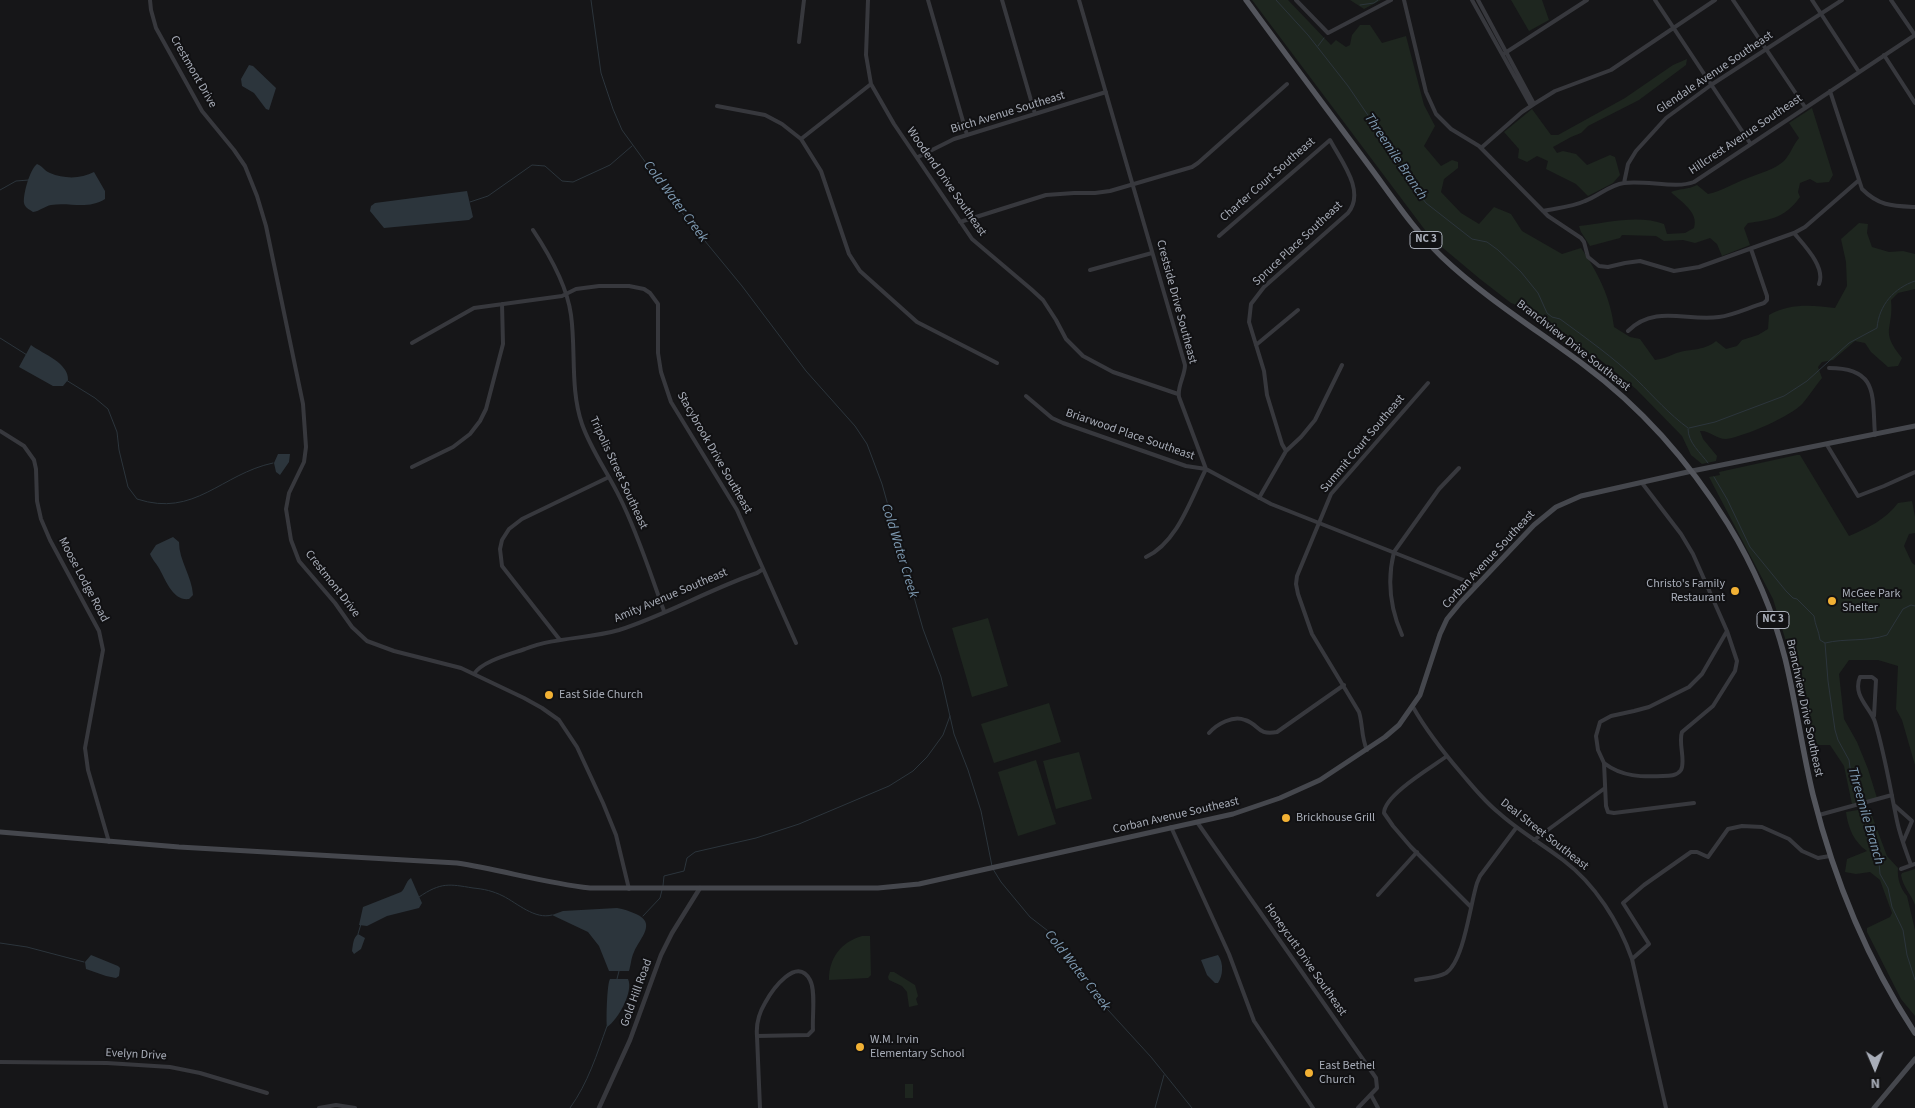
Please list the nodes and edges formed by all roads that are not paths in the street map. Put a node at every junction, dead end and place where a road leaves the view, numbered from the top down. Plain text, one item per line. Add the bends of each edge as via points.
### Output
1 (150, 0) edge
2 (804, 0) edge
3 (868, 0) edge
4 (928, 0) edge
5 (1002, 0) edge
6 (1079, 0) edge
7 (1246, 0) edge
8 (1296, 0) edge
9 (1391, 0) edge
10 (1404, 0) edge
11 (1472, 0) edge
12 (1478, 0) edge
13 (1587, 0) edge
14 (1655, 0) edge
15 (1716, 0) edge
16 (1733, 0) edge
17 (1812, 0) edge
18 (1842, 0) edge
19 (1891, 0) edge
20 (1821, 14) junction
21 (1673, 28) junction
22 (1915, 35) edge
23 (799, 42) dead end
24 (1766, 50) junction
25 (1505, 53) junction
26 (1884, 55) junction
27 (1859, 72) junction
28 (870, 84) junction
29 (1287, 84) dead end
30 (1711, 85) junction
31 (1830, 91) junction
32 (1106, 92) junction
33 (1915, 103) edge
34 (1533, 105) junction
35 (717, 106) dead end
36 (1805, 107) junction
37 (1036, 114) junction
38 (967, 135) junction
39 (801, 139) junction
40 (1330, 140) joint
41 (1750, 143) junction
42 (1481, 148) junction
43 (918, 157) junction
44 (1858, 180) junction
45 (1624, 183) junction
46 (1132, 184) junction
47 (1915, 207) edge
48 (1544, 211) junction
49 (960, 222) junction
50 (532, 230) dead end
51 (1794, 233) junction
52 (1219, 236) dead end
53 (1751, 249) junction
54 (1152, 253) junction
55 (1090, 270) dead end
56 (1819, 284) dead end
57 (566, 294) junction
58 (502, 304) junction
59 (1298, 310) dead end
60 (1628, 331) dead end
61 (412, 343) dead end
62 (1256, 345) junction
63 (997, 362) dead end
64 (1342, 365) dead end
65 (1829, 368) dead end
66 (1428, 383) dead end
67 (1178, 394) junction
68 (1026, 396) dead end
69 (1915, 426) edge
70 (0, 431) edge
71 (1875, 435) junction
72 (1826, 444) junction
73 (1286, 451) junction
74 (412, 467) dead end
75 (1459, 468) dead end
76 (1206, 469) junction
77 (1692, 471) junction
78 (1915, 472) edge
79 (609, 477) junction
80 (1642, 483) junction
81 (1259, 498) junction
82 (1319, 522) junction
83 (1394, 552) junction
84 (1146, 557) dead end
85 (762, 569) junction
86 (1476, 585) junction
87 (664, 611) junction
88 (1727, 631) junction
89 (1402, 634) dead end
90 (560, 640) junction
91 (796, 643) dead end
92 (474, 674) junction
93 (1344, 685) junction
94 (1413, 707) junction
95 (1874, 716) junction
96 (1209, 733) dead end
97 (1367, 750) junction
98 (1447, 756) junction
99 (1604, 763) junction
100 (1605, 788) junction
101 (1892, 795) junction
102 (1694, 803) dead end
103 (1894, 805) junction
104 (1818, 815) junction
105 (1197, 822) junction
106 (1171, 827) junction
107 (1516, 828) junction
108 (0, 832) edge
109 (1534, 840) junction
110 (109, 842) junction
111 (1903, 842) junction
112 (1417, 852) junction
113 (1830, 856) junction
114 (1913, 864) edge
115 (1901, 869) dead end
116 (700, 888) junction
117 (629, 889) junction
118 (1378, 895) dead end
119 (1470, 906) junction
120 (1632, 959) junction
121 (1416, 980) dead end
122 (1915, 1033) edge
123 (757, 1036) junction
124 (1915, 1059) edge
125 (0, 1062) edge
126 (266, 1093) dead end
127 (1371, 1095) junction
128 (319, 1108) edge
129 (355, 1108) edge
130 (599, 1108) edge
131 (760, 1108) edge
132 (1313, 1108) edge
133 (1358, 1108) edge
134 (1378, 1108) edge
135 (1666, 1108) edge
136 (1874, 1108) edge

1 - 92 street, Crestmont Drive via 156,28 202,111 244,166 266,226 300,386 304,421 304,462 289,493 286,509 296,554 352,627 367,641
2 - 23 street
3 - 28 street, Woodend Drive Southeast via 866,55
4 - 38 street
5 - 37 street
6 - 32 street, Crestside Drive Southeast
7 - 77 main road, Branchview Drive Southeast / NC 3 via 1425,240 1468,280 1604,381 1637,410
8 - 9 street via 1328,33
10 - 42 street via 1431,106 1445,124
11 - 25 street
12 - 25 street
13 - 25 street
14 - 21 street
15 - 21 street
16 - 24 street
17 - 20 street
18 - 20 street, Glendale Avenue Southeast
19 - 22 street
20 - 24 street, Glendale Avenue Southeast
20 - 27 street
21 - 30 street
21 - 34 street via 1611,70 1561,89
22 - 26 street, Hillcrest Avenue Southeast
24 - 30 street, Glendale Avenue Southeast
24 - 36 street
25 - 34 street
26 - 27 street, Hillcrest Avenue Southeast
26 - 33 street
27 - 31 street, Hillcrest Avenue Southeast
28 - 39 street
28 - 43 street, Woodend Drive Southeast
29 - 46 street via 1198,163
30 - 41 street
30 - 45 street, Glendale Avenue Southeast via 1666,118 1644,140 1628,164
31 - 36 street, Hillcrest Avenue Southeast
31 - 44 street
32 - 37 street, Birch Avenue Southeast
32 - 46 street, Crestside Drive Southeast
34 - 42 street
35 - 39 street via 764,115
36 - 41 street, Hillcrest Avenue Southeast
37 - 38 street, Birch Avenue Southeast
38 - 43 street, Birch Avenue Southeast
39 - 63 street via 822,172 848,254 860,271 917,322
40 - 52 street, Charter Court Southeast
40 - 62 street, Spruce Place Southeast via 1354,185 1354,203 1348,213 1255,298 1248,316
41 - 45 street, Hillcrest Avenue Southeast via 1692,183
42 - 48 street
43 - 49 street, Woodend Drive Southeast
44 - 47 street via 1865,192 1879,203
44 - 51 street
45 - 48 street, Hillcrest Avenue Southeast via 1584,202
46 - 49 street via 1095,194 1046,195
46 - 54 street, Crestside Drive Southeast
48 - 53 street via 1581,238 1588,256 1602,267 1640,261 1669,270 1687,269
49 - 67 street, Woodend Drive Southeast via 977,245 1043,300 1066,339 1083,356 1113,372
50 - 57 street, Tripolis Street Southeast via 550,255
51 - 53 street
51 - 56 street via 1816,262 1821,280
53 - 60 street via 1767,296 1764,303 1719,317 1663,316 1641,322
54 - 55 street
54 - 67 street, Crestside Drive Southeast via 1185,365
57 - 58 street, Stacybrook Drive Southeast
57 - 79 street, Tripolis Street Southeast via 572,318 578,410
57 - 85 street, Stacybrook Drive Southeast via 576,289 629,286 644,288 655,297 659,309 658,353 666,388 677,413 737,510
58 - 61 street, Stacybrook Drive Southeast via 474,308
58 - 74 street via 503,344 480,421 470,434 452,447
59 - 62 street
62 - 73 street, Spruce Place Southeast via 1267,395
64 - 73 street via 1315,420
65 - 71 street via 1852,370 1867,381 1872,390
66 - 82 street, Summit Court Southeast via 1331,494
67 - 76 street
68 - 76 street, Briarwood Place Southeast via 1063,423 1186,466
69 - 71 main road, Corban Avenue Southeast
70 - 110 street, Moose Lodge Road via 24,446 34,460 41,519 99,631 103,650 85,748 88,770
71 - 72 main road, Corban Avenue Southeast
72 - 77 main road, Corban Avenue Southeast
72 - 78 street via 1858,496
73 - 81 street
75 - 83 street via 1439,489
76 - 81 street
76 - 84 street via 1179,524 1154,553
77 - 80 main road, Corban Avenue Southeast
77 - 104 main road, Branchview Drive Southeast / NC 3 via 1743,549 1767,603 1784,656
79 - 87 street, Tripolis Street Southeast via 635,532
79 - 90 street via 522,519 508,529 502,540 502,566
80 - 86 main road, Corban Avenue Southeast via 1581,496 1556,507
80 - 88 street via 1694,554
81 - 82 street
82 - 83 street
82 - 93 street, Summit Court Southeast via 1300,564 1296,584 1312,634
83 - 86 street
83 - 89 street via 1390,595
85 - 87 street, Amity Avenue Southeast
85 - 91 street, Stacybrook Drive Southeast
86 - 94 main road, Corban Avenue Southeast via 1444,626
87 - 90 street, Amity Avenue Southeast via 617,630
88 - 99 street via 1702,674 1689,687 1648,706 1600,722 1596,736
88 - 99 street via 1737,660 1735,671 1713,706 1682,732 1680,771 1674,776 1640,777 1625,774
90 - 92 street, Amity Avenue Southeast via 510,654 482,666
92 - 117 street, Crestmont Drive via 542,708 564,726 586,766 616,835
93 - 96 street via 1277,732 1264,732 1240,719 1216,725
93 - 97 street, Summit Court Southeast via 1362,720 1362,740
94 - 97 main road, Corban Avenue Southeast via 1399,725
94 - 98 street, Deal Street Southeast via 1423,726
95 - 95 street via 1860,696 1860,677 1876,680
95 - 101 street
97 - 105 main road, Corban Avenue Southeast via 1295,792 1232,814
98 - 107 street, Deal Street Southeast via 1486,801
98 - 112 street via 1396,794 1385,807 1388,821
99 - 100 street
100 - 102 street via 1606,806 1610,813
100 - 109 street
101 - 103 street
101 - 104 street
103 - 111 street
103 - 111 street via 1912,821
104 - 113 main road, Branchview Drive Southeast / NC 3
105 - 106 main road, Corban Avenue Southeast
105 - 127 street, Honeycutt Drive Southeast via 1374,1075 1378,1085
106 - 116 main road, Corban Avenue Southeast via 919,884 878,888
106 - 132 street via 1226,946 1254,1021
107 - 109 street, Deal Street Southeast
107 - 119 street via 1480,876
108 - 110 main road, Corban Avenue Southeast
109 - 120 street, Deal Street Southeast via 1579,873 1593,889
110 - 117 main road, Corban Avenue Southeast via 457,863 573,886
111 - 114 street
112 - 118 street
112 - 119 street
113 - 120 street via 1818,858 1802,851 1789,839 1762,827 1728,829 1708,857 1691,852 1622,903 1649,944
113 - 122 main road, Branchview Drive Southeast / NC 3 via 1871,956
114 - 115 street
116 - 117 main road, Corban Avenue Southeast
116 - 130 street, Gold Hill Road via 661,955 630,1040
119 - 121 street via 1455,964 1442,975
120 - 135 street, Deal Street Southeast
123 - 123 street via 758,1019 775,989 791,973 804,973 812,986 813,1030 808,1035
123 - 131 street
124 - 136 main road
125 - 126 street, Evelyn Drive via 170,1067
127 - 133 street
127 - 134 street
128 - 129 street via 336,1105

